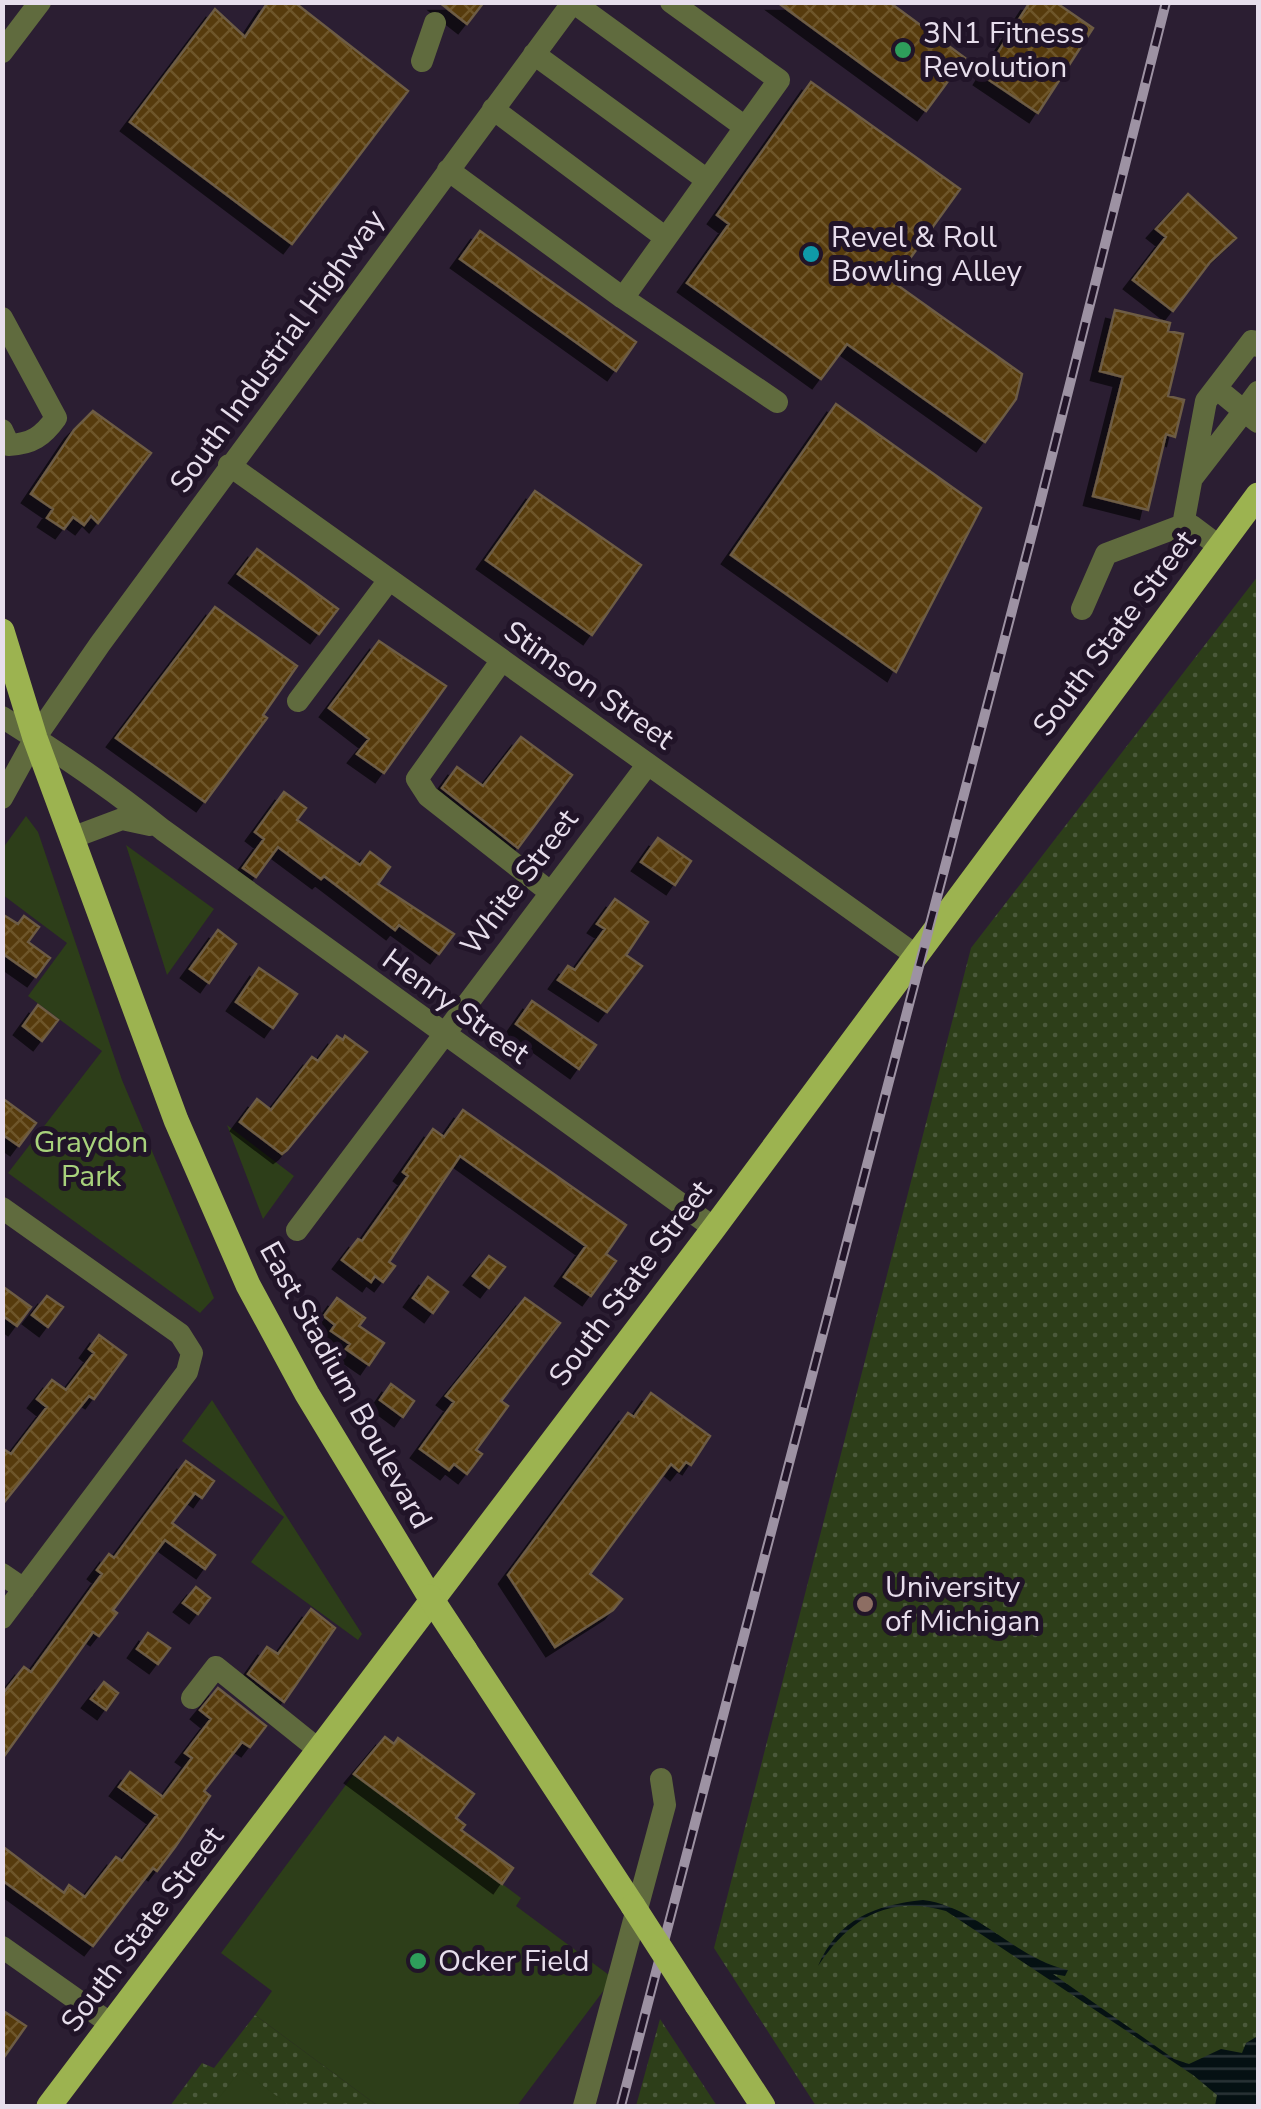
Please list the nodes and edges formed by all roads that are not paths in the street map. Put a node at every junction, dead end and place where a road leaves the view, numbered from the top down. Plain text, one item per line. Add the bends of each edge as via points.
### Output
1 (40, 2) edge
2 (573, 2) edge
3 (672, 2) edge
4 (435, 23) dead end
5 (2, 52) edge
6 (534, 54) junction
7 (422, 61) dead end
8 (494, 109) junction
9 (745, 126) junction
10 (448, 170) junction
11 (707, 180) junction
12 (666, 238) junction
13 (623, 298) junction
14 (2, 318) edge
15 (1258, 346) edge
16 (1216, 388) junction
17 (777, 402) dead end
18 (1254, 408) edge
19 (2, 430) edge
20 (229, 465) junction
21 (1191, 480) junction
22 (1258, 495) edge
23 (1183, 524) junction
24 (1220, 547) junction
25 (389, 580) junction
26 (1082, 609) dead end
27 (2, 631) edge
28 (502, 660) junction
29 (298, 701) dead end
30 (2, 717) edge
31 (35, 738) junction
32 (648, 764) junction
33 (2, 798) edge
34 (163, 830) junction
35 (74, 837) junction
36 (550, 892) junction
37 (914, 954) junction
38 (442, 1033) junction
39 (2, 1208) edge
40 (714, 1228) junction
41 (297, 1230) dead end
42 (2, 1574) edge
43 (24, 1590) junction
44 (2, 1618) edge
45 (192, 1698) dead end
46 (318, 1749) junction
47 (661, 1779) dead end
48 (2, 1947) edge
49 (111, 2024) junction
50 (49, 2106) edge
51 (584, 2106) edge
52 (763, 2106) edge

1 - 5 street
2 - 6 street, South Industrial Highway
2 - 9 street
3 - 9 street via 779,80
4 - 7 street
6 - 8 street, South Industrial Highway
6 - 11 street
8 - 10 street, South Industrial Highway
8 - 12 street
9 - 11 street
10 - 13 street
10 - 20 street, South Industrial Highway
11 - 12 street
12 - 13 street
13 - 17 street
14 - 19 street via 56,418 43,436 22,444 10,444
15 - 16 street via 1252,341
16 - 18 street
16 - 21 street via 1206,400
18 - 21 street
20 - 25 street, Stimson Street
20 - 31 street, South Industrial Highway
21 - 23 street
22 - 24 main road, South State Street
23 - 24 street
23 - 26 street via 1106,554
24 - 37 main road, South State Street
25 - 28 street, Stimson Street
25 - 29 street
27 - 31 main road, East Stadium Boulevard
28 - 32 street, Stimson Street
28 - 36 street via 417,780 428,796
30 - 31 street, Henry Street
31 - 33 street, South Industrial Highway
31 - 34 street, Henry Street
31 - 35 main road, East Stadium Boulevard
32 - 36 street, White Street
32 - 37 street, Stimson Street
34 - 35 street, Henry Street via 122,818
34 - 38 street, Henry Street
35 - 52 main road, East Stadium Boulevard, bridge via 176,1120 248,1285 397,1546
36 - 38 street, White Street
37 - 40 main road, South State Street
38 - 40 street, Henry Street
38 - 41 street, White Street
39 - 43 street via 180,1334 192,1352 187,1372
40 - 46 main road, South State Street
42 - 43 street
43 - 44 street
45 - 46 street via 216,1667
46 - 49 main road, South State Street
47 - 51 street via 665,1805
48 - 49 street
49 - 50 main road, South State Street

